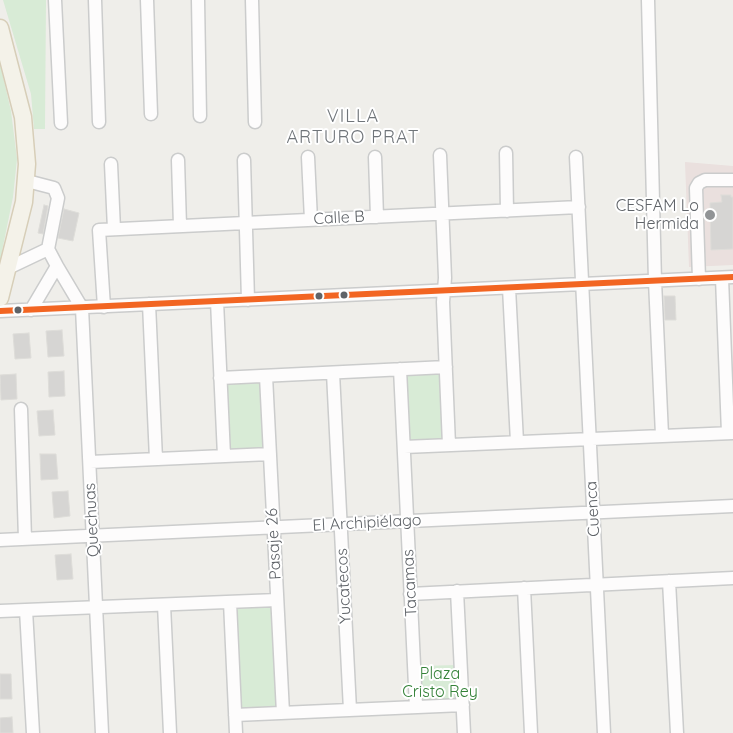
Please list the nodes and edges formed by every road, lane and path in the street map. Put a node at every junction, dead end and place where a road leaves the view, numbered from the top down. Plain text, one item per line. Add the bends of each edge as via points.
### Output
1 (55, 0) edge
2 (95, 0) edge
3 (146, 0) edge
4 (198, 0) edge
5 (252, 0) edge
6 (648, 0) edge
7 (0, 28) edge
8 (151, 114) dead end
9 (200, 116) dead end
10 (100, 122) dead end
11 (255, 122) dead end
12 (61, 123) dead end
13 (506, 154) dead end
14 (440, 155) dead end
15 (308, 157) dead end
16 (576, 157) dead end
17 (375, 158) dead end
18 (178, 160) dead end
19 (244, 160) dead end
20 (111, 164) dead end
21 (733, 180) edge
22 (27, 181) junction
23 (579, 207) junction
24 (508, 211) junction
25 (442, 214) junction
26 (377, 217) junction
27 (311, 220) junction
28 (246, 223) junction
29 (180, 226) junction
30 (114, 229) junction
31 (48, 248) junction
32 (56, 266) junction
33 (8, 268) junction
34 (728, 278) edge
35 (699, 279) junction
36 (655, 281) junction
37 (582, 284) junction
38 (509, 288) junction
39 (444, 291) junction
40 (0, 298) edge
41 (248, 300) junction
42 (217, 301) junction
43 (149, 304) junction
44 (104, 307) junction
45 (82, 308) junction
46 (31, 310) junction
47 (0, 312) edge
48 (729, 353) edge
49 (446, 367) junction
50 (400, 369) junction
51 (333, 373) junction
52 (266, 376) junction
53 (220, 378) junction
54 (21, 409) dead end
55 (730, 433) edge
56 (662, 435) junction
57 (590, 438) junction
58 (517, 442) junction
59 (449, 445) junction
60 (404, 447) junction
61 (270, 454) junction
62 (224, 456) junction
63 (156, 459) junction
64 (90, 462) junction
65 (733, 506) edge
66 (593, 512) junction
67 (407, 521) junction
68 (341, 524) junction
69 (274, 527) junction
70 (93, 535) junction
71 (25, 538) junction
72 (0, 540) edge
73 (733, 578) edge
74 (670, 581) junction
75 (597, 585) junction
76 (524, 588) junction
77 (457, 591) junction
78 (410, 594) junction
79 (277, 600) junction
80 (230, 602) junction
81 (164, 605) junction
82 (96, 607) junction
83 (26, 610) junction
84 (0, 611) edge
85 (462, 705) junction
86 (416, 707) junction
87 (350, 710) junction
88 (283, 713) junction
89 (235, 715) junction
90 (32, 733) edge
91 (102, 733) edge
92 (170, 733) edge
93 (236, 733) edge
94 (464, 733) edge
95 (531, 733) edge
96 (604, 733) edge
97 (677, 733) edge

1 - 12 street
2 - 10 street
3 - 8 street
4 - 9 street
5 - 11 street
6 - 36 street
7 - 22 main road via 23,117
13 - 24 street
14 - 25 street
15 - 27 street
16 - 23 street, Cuenca
17 - 26 street
18 - 29 street
19 - 28 street
20 - 30 street
21 - 35 street via 705,180 696,188
22 - 31 street via 54,188 58,198
22 - 33 main road
23 - 24 street, Calle B
23 - 37 street, Cuenca
24 - 25 street, Calle B
25 - 26 street, Calle B
25 - 39 street
26 - 27 street, Calle B
27 - 28 street, Calle B
28 - 29 street, Calle B
28 - 41 street
29 - 30 street, Calle B
30 - 44 street, Calle B via 99,230
31 - 32 street
31 - 33 street
32 - 45 street
32 - 46 street
33 - 40 main road
34 - 35 street
34 - 48 street
35 - 36 street
36 - 37 street
36 - 56 street
37 - 38 street
37 - 57 street, Cuenca
38 - 39 street
38 - 58 street
39 - 41 street
39 - 49 street
41 - 42 street
42 - 43 street
42 - 53 street
43 - 44 street
43 - 63 street
44 - 45 street
45 - 46 street
45 - 64 street, Quechuas
46 - 47 street
48 - 55 street
49 - 50 street
49 - 59 street
50 - 51 street
50 - 60 street, Tacamas
51 - 52 street
51 - 68 street, Yucatecos
52 - 53 street
52 - 61 street, Pasaje 26
53 - 62 street
54 - 71 street
55 - 56 street
56 - 57 street
57 - 58 street
57 - 66 street, Cuenca
58 - 59 street
59 - 60 street
60 - 67 street, Tacamas
61 - 62 street
61 - 69 street, Pasaje 26
62 - 63 street
63 - 64 street
64 - 70 street, Quechuas
65 - 66 street, El Archipiélago
66 - 67 street, El Archipiélago
66 - 75 street, Cuenca
67 - 68 street, El Archipiélago
67 - 78 street, Tacamas
68 - 69 street, El Archipiélago
68 - 87 street, Yucatecos
69 - 70 street, El Archipiélago
69 - 79 street, Pasaje 26
70 - 71 street, El Archipiélago
70 - 82 street, Quechuas
71 - 72 street, El Archipiélago
73 - 74 street
74 - 75 street
74 - 97 street
75 - 76 street
75 - 96 street, Cuenca
76 - 77 street
76 - 95 street
77 - 78 street
77 - 85 street
78 - 86 street, Tacamas
79 - 80 street
79 - 88 street, Pasaje 26
80 - 81 street
80 - 89 street
81 - 82 street
81 - 92 street
82 - 83 street
82 - 91 street, Quechuas
83 - 84 street
83 - 90 street
85 - 86 street
85 - 94 street
86 - 87 street
87 - 88 street
88 - 89 street
89 - 93 street

